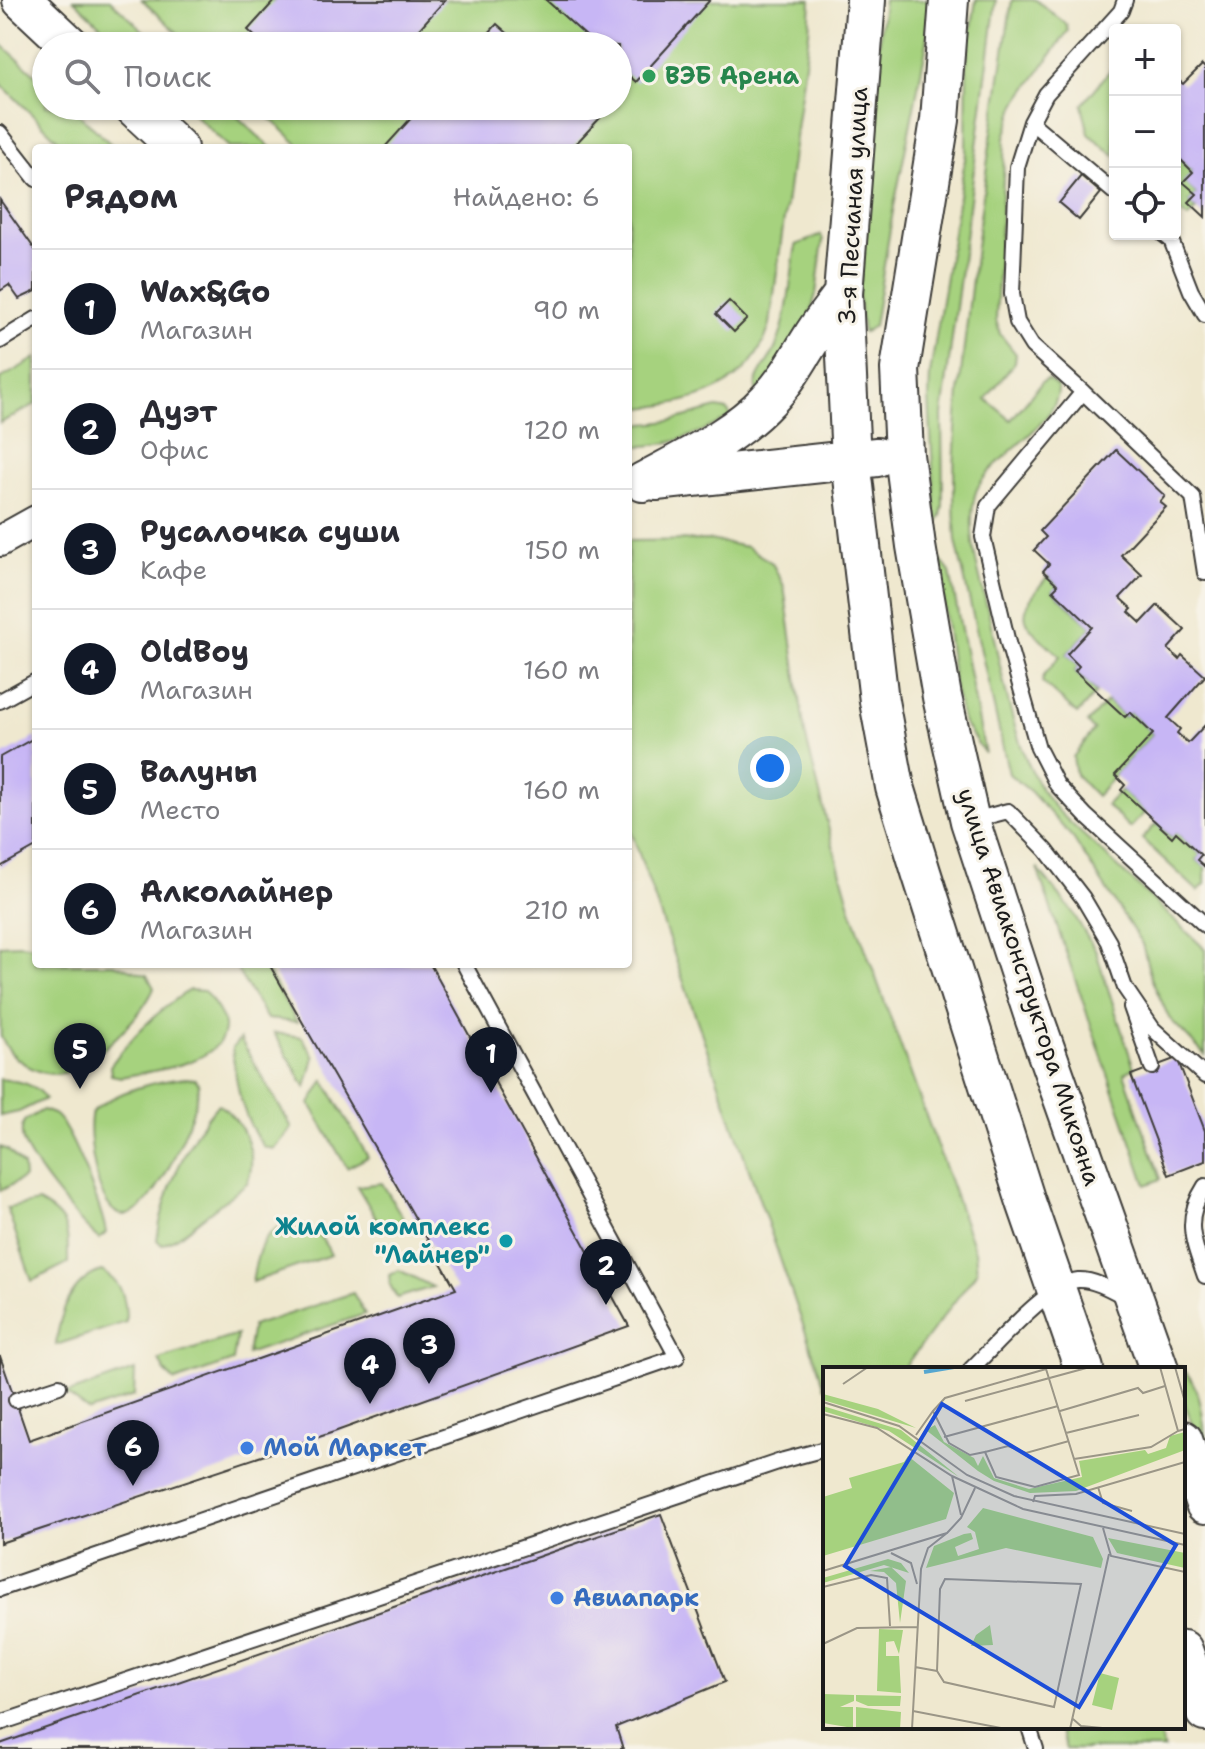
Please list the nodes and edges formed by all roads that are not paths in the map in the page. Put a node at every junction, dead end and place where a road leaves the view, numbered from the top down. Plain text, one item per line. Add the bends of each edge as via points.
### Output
1 (22, 0) edge
2 (866, 0) edge
3 (949, 0) edge
4 (1125, 0) edge
5 (56, 32) edge
6 (148, 120) edge
7 (1031, 122) junction
8 (0, 133) edge
9 (174, 144) edge
10 (32, 174) edge
11 (1109, 188) edge
12 (1171, 240) edge
13 (843, 294) junction
14 (1205, 315) edge
15 (32, 321) edge
16 (0, 341) edge
17 (1083, 392) junction
18 (904, 455) junction
19 (851, 460) junction
20 (636, 482) edge
21 (32, 523) edge
22 (0, 541) edge
23 (1205, 573) edge
24 (32, 683) edge
25 (0, 701) edge
26 (970, 821) junction
27 (1205, 925) edge
28 (466, 968) edge
29 (1125, 988) junction
30 (1152, 1067) dead end
31 (1205, 1076) edge
32 (1205, 1186) edge
33 (1205, 1276) edge
34 (1055, 1288) junction
35 (1136, 1302) junction
36 (973, 1367) edge
37 (1083, 1367) edge
38 (1158, 1367) edge
39 (59, 1386) dead end
40 (16, 1400) dead end
41 (1185, 1446) edge
42 (823, 1450) edge
43 (1205, 1504) edge
44 (0, 1589) edge
45 (1185, 1656) edge
46 (1205, 1712) edge
47 (0, 1723) edge
48 (1030, 1729) edge
49 (1036, 1749) edge

1 - 5 street
2 - 13 street, 3-я Песчаная улица
3 - 18 street via 940,120 900,369
4 - 7 lane via 1121,11 1046,94
6 - 9 street
7 - 11 lane
7 - 17 lane via 1017,167 1012,294 1017,322 1032,346
8 - 10 lane
12 - 14 lane
13 - 19 street, 3-я Песчаная улица
13 - 20 street via 767,402 710,444
15 - 16 lane
17 - 23 lane via 1193,497
17 - 27 lane via 988,506 983,537 1038,748 1057,785
18 - 19 street
18 - 26 street, улица Авиаконструктора Микояна via 942,697
19 - 20 street
19 - 34 street via 879,701 895,787
21 - 22 street
24 - 25 lane
26 - 29 lane via 1008,811 1046,850 1109,942
26 - 35 street, улица Авиаконструктора Микояна
28 - 44 lane via 677,1357
29 - 30 lane
29 - 31 lane via 1153,1029
32 - 33 lane via 1192,1208 1192,1238
34 - 35 lane via 1078,1280 1106,1286
34 - 36 lane
34 - 37 street
35 - 38 street, улица Авиаконструктора Микояна
39 - 40 lane
41 - 43 street
42 - 47 lane
45 - 46 street
48 - 49 lane

